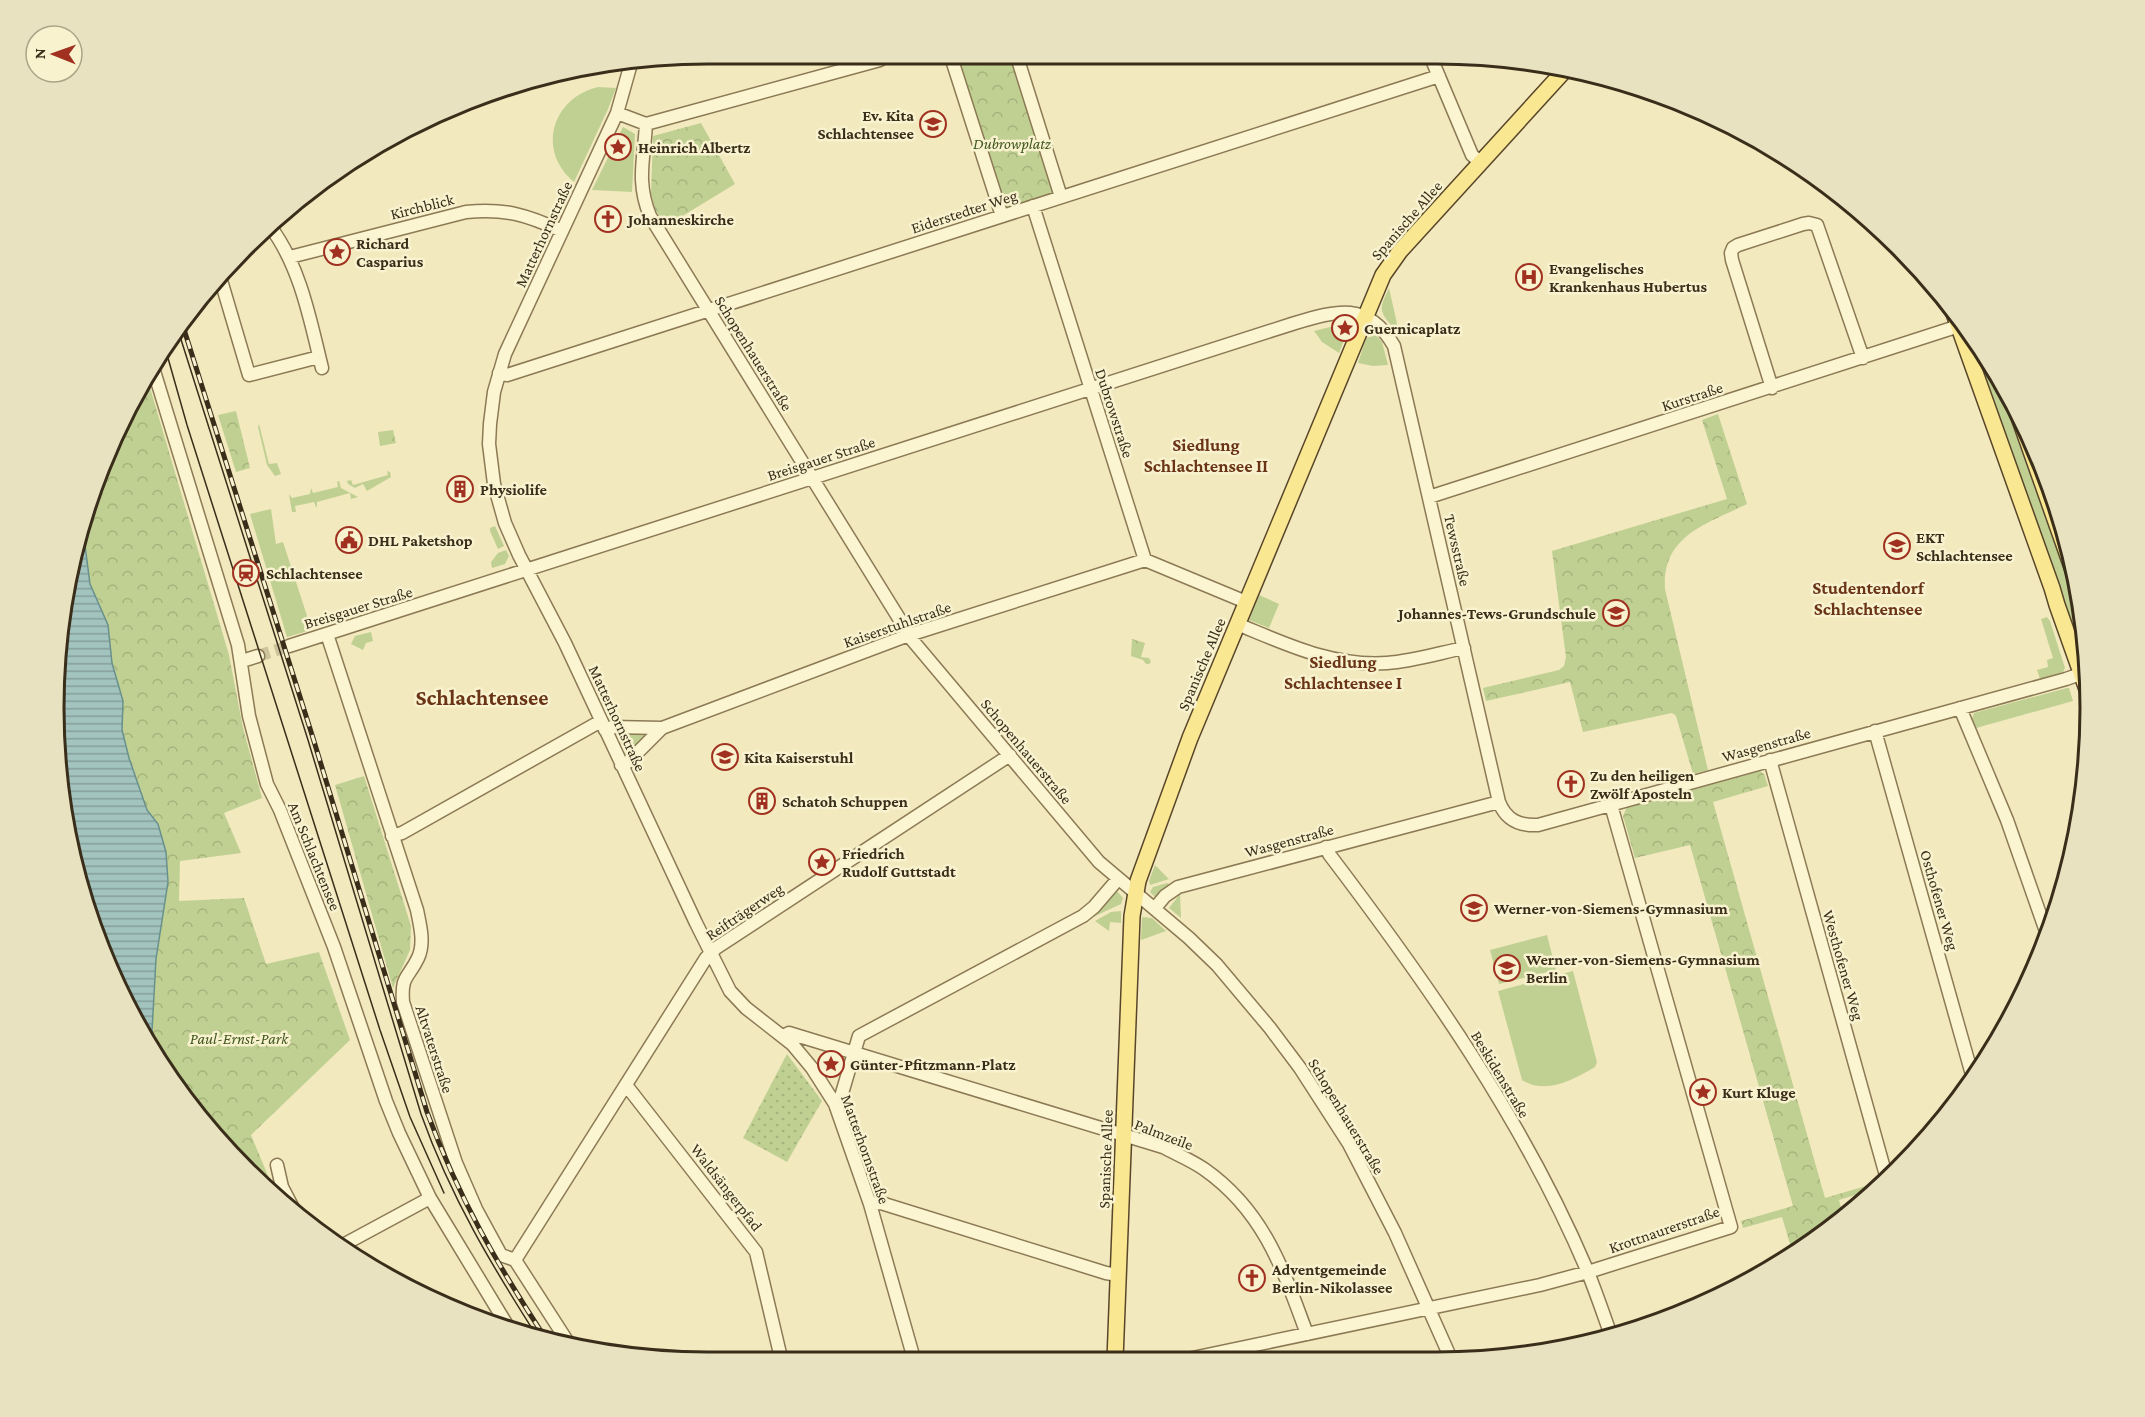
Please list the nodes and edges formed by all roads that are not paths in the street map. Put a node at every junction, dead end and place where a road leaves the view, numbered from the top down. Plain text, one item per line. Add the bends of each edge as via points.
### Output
1 (865, 64) edge
2 (953, 64) edge
3 (1019, 64) edge
4 (1434, 64) edge
5 (629, 69) edge
6 (1439, 76) junction
7 (1559, 76) edge
8 (617, 113) junction
9 (646, 124) junction
10 (1480, 162) junction
11 (1061, 197) junction
12 (1033, 206) junction
13 (1002, 216) junction
14 (562, 231) junction
15 (274, 233) edge
16 (290, 257) junction
17 (222, 286) edge
18 (709, 311) junction
19 (1364, 318) junction
20 (1955, 327) edge
21 (1970, 348) edge
22 (1863, 358) junction
23 (499, 373) junction
24 (156, 378) edge
25 (1772, 388) junction
26 (1090, 389) junction
27 (812, 479) junction
28 (1429, 497) junction
29 (1145, 560) junction
30 (527, 570) junction
31 (1246, 602) junction
32 (1237, 624) junction
33 (327, 634) junction
34 (909, 635) junction
35 (289, 646) tunnel mouth
36 (1464, 648) junction
37 (2078, 655) edge
38 (258, 656) tunnel mouth
39 (242, 661) junction
40 (2079, 675) edge
41 (1960, 708) junction
42 (603, 726) junction
43 (662, 728) junction
44 (1875, 731) junction
45 (1010, 755) junction
46 (1770, 760) junction
47 (621, 765) junction
48 (1499, 802) junction
49 (1611, 805) junction
50 (392, 836) junction
51 (1326, 847) junction
52 (1118, 879) junction
53 (1136, 892) junction
54 (1155, 908) junction
55 (2043, 923) edge
56 (711, 953) junction
57 (784, 1036) junction
58 (854, 1052) junction
59 (1970, 1068) edge
60 (626, 1085) junction
61 (835, 1104) junction
62 (1124, 1136) junction
63 (277, 1165) dead end
64 (1885, 1171) edge
65 (286, 1195) edge
66 (429, 1198) junction
67 (870, 1204) junction
68 (348, 1242) edge
69 (514, 1260) junction
70 (1588, 1272) junction
71 (1118, 1275) junction
72 (1429, 1309) junction
73 (503, 1319) edge
74 (1609, 1329) edge
75 (1307, 1334) junction
76 (564, 1336) edge
77 (780, 1352) edge
78 (912, 1352) edge
79 (1115, 1352) edge
80 (1221, 1352) edge
81 (1448, 1352) edge

1 - 9 street
2 - 13 street
3 - 11 street
4 - 6 street
5 - 8 street, Matterhornstraße
6 - 10 street via 1472,155
6 - 11 street, Eiderstedter Weg
7 - 10 main road, Spanische Allee
8 - 9 street
8 - 14 street, Matterhornstraße
9 - 18 street, Schopenhauerstraße via 642,196 650,216
10 - 19 main road, Spanische Allee via 1390,263
11 - 12 street, Eiderstedter Weg
12 - 13 street, Eiderstedter Weg
12 - 26 street, Dubrowstraße
13 - 18 street, Eiderstedter Weg
14 - 16 street, Kirchblick via 521,214 473,211
14 - 23 street, Matterhornstraße
15 - 16 street
16 - 17 street via 320,362 249,375
18 - 23 street, Eiderstedter Weg via 507,375
18 - 27 street, Schopenhauerstraße
19 - 26 street, Breisgauer Straße via 1341,311 1329,313
19 - 28 street, Tewsstraße via 1382,328 1394,346
19 - 31 main road, Spanische Allee
20 - 22 street, Kurstraße
21 - 37 main road
22 - 25 street, Kurstraße
22 - 25 street via 1817,225 1803,224 1738,245 1731,253 1732,260
23 - 30 street, Matterhornstraße via 489,424 490,461 505,523
24 - 39 street, Am Schlachtensee
25 - 28 street, Kurstraße
26 - 27 street, Breisgauer Straße
26 - 29 street, Dubrowstraße
27 - 30 street, Breisgauer Straße
27 - 34 street, Schopenhauerstraße
28 - 36 street, Tewsstraße
29 - 31 street
29 - 34 street, Kaiserstuhlstraße
30 - 33 street, Breisgauer Straße
30 - 42 street, Matterhornstraße
31 - 32 main road, Spanische Allee
32 - 36 street via 1307,652 1344,661 1387,663
32 - 53 main road, Spanische Allee via 1190,738
33 - 35 street, Breisgauer Straße
33 - 50 street, Altvaterstraße
34 - 43 street, Kaiserstuhlstraße
34 - 45 street, Schopenhauerstraße
36 - 48 street, Tewsstraße
38 - 39 street
39 - 66 street, Am Schlachtensee via 249,716 267,784 334,947 386,1101
40 - 41 street, Wasgenstraße
41 - 44 street, Wasgenstraße
41 - 55 street via 2007,820
42 - 43 street, Kaiserstuhlstraße
42 - 47 street, Matterhornstraße
42 - 50 street, Kaiserstuhlstraße
43 - 47 street, Kaiserstuhlstraße
44 - 46 street, Wasgenstraße
44 - 59 street, Osthofener Weg
45 - 52 street, Schopenhauerstraße via 1099,862
45 - 56 street, Reifträgerweg
46 - 49 street, Wasgenstraße
46 - 64 street, Westhofener Weg
47 - 56 street, Matterhornstraße
48 - 49 street, Wasgenstraße via 1509,818 1530,825
48 - 51 street, Wasgenstraße
49 - 70 street, Krottnaurerstraße via 1731,1227
50 - 69 street, Altvaterstraße via 422,935 418,957 404,978 403,1002 440,1118 476,1209 501,1255
51 - 54 street, Wasgenstraße via 1178,887
51 - 70 street, Beskidenstraße via 1446,1016 1494,1093 1545,1183
52 - 53 street, Schopenhauerstraße
52 - 58 street via 1083,916 859,1036
53 - 54 street, Schopenhauerstraße
53 - 62 main road, Spanische Allee via 1131,929
54 - 72 street, Schopenhauerstraße via 1223,972 1300,1068 1349,1144
56 - 57 street, Matterhornstraße via 738,1001
56 - 60 street, Reifträgerweg
57 - 58 street, Palmzeile via 789,1033
57 - 61 street, Matterhornstraße via 812,1068
58 - 61 street via 840,1100
58 - 62 street, Palmzeile
60 - 69 street, Reifträgerweg
60 - 77 street, Waldsängerpfad via 756,1252
61 - 67 street, Matterhornstraße
62 - 71 main road, Spanische Allee
62 - 75 street, Palmzeile via 1163,1147 1227,1186 1266,1235
63 - 65 street
66 - 68 street
66 - 73 street, Am Schlachtensee
67 - 71 street via 881,1203
67 - 78 street, Matterhornstraße
69 - 76 street, Altvaterstraße
70 - 72 street, Krottnaurerstraße
70 - 74 street, Beskidenstraße
71 - 79 main road, Spanische Allee
72 - 75 street, Krottnaurerstraße
72 - 81 street, Schopenhauerstraße
75 - 80 street, Krottnaurerstraße

